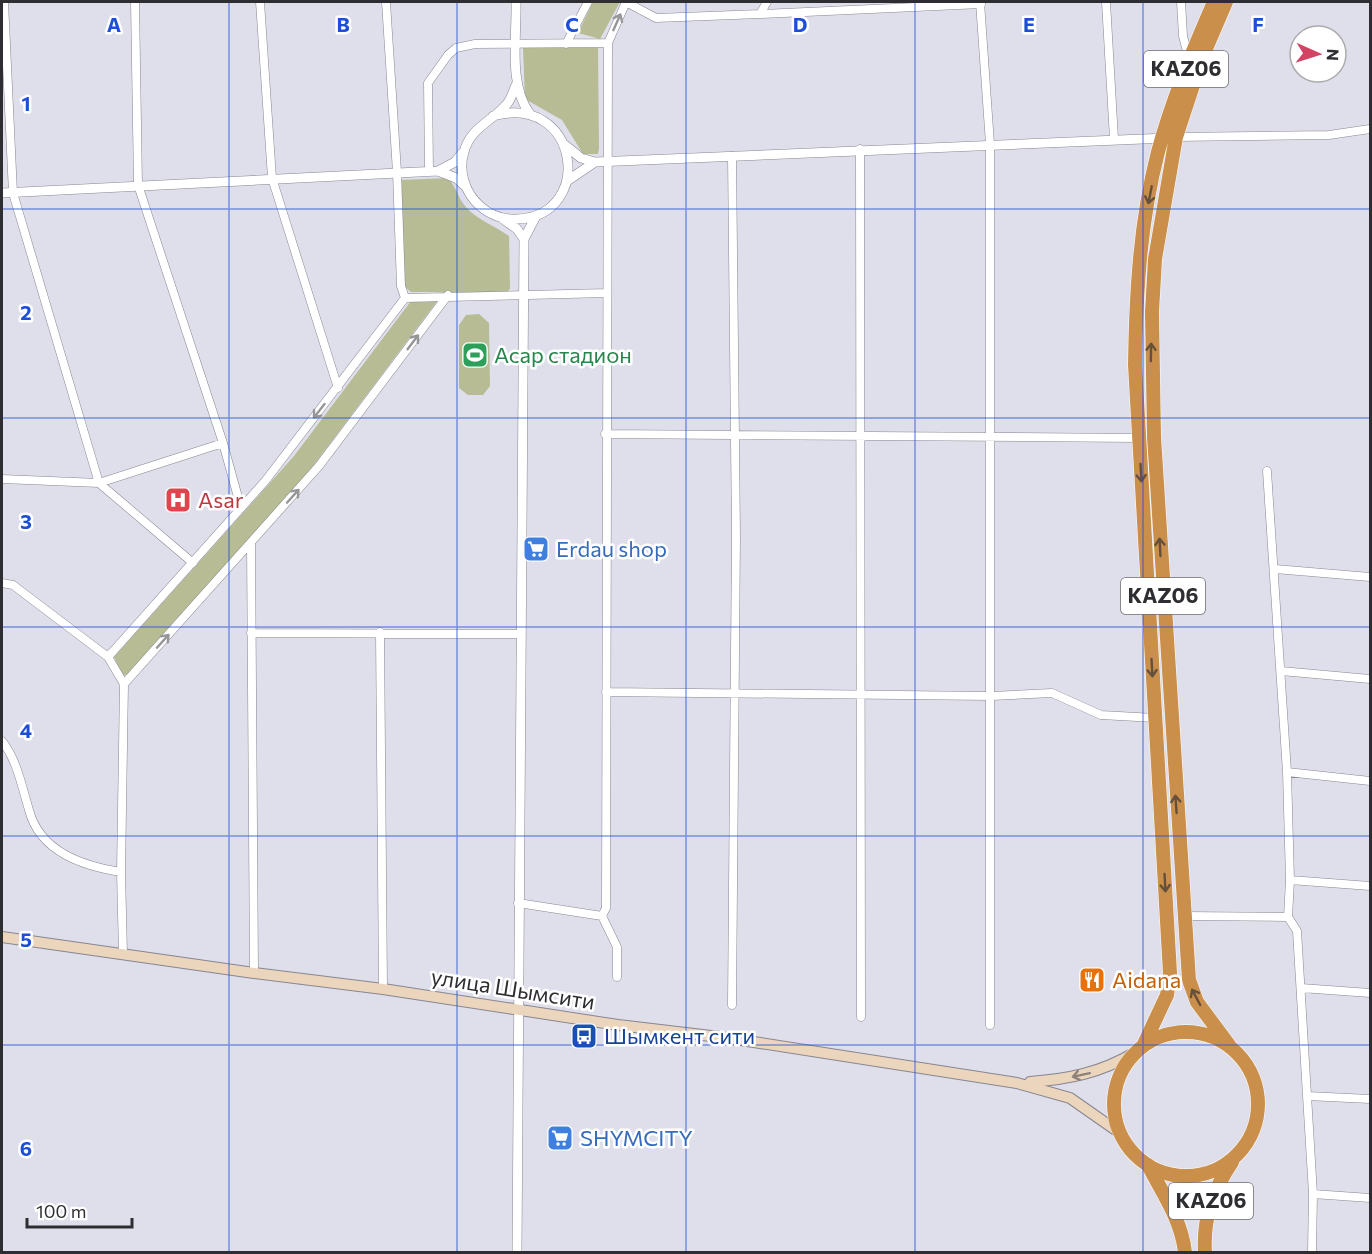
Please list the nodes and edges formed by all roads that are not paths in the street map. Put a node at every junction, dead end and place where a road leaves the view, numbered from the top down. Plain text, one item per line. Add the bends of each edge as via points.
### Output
1 (4, 2) edge
2 (135, 2) edge
3 (260, 2) edge
4 (386, 2) edge
5 (516, 2) edge
6 (588, 2) edge
7 (626, 2) edge
8 (767, 2) edge
9 (1106, 2) edge
10 (1181, 2) edge
11 (1214, 2) edge
12 (1226, 2) edge
13 (980, 3) edge
14 (760, 14) junction
15 (517, 43) junction
16 (608, 43) junction
17 (566, 44) junction
18 (1189, 60) junction
19 (516, 85) junction
20 (530, 114) junction
21 (493, 116) junction
22 (1371, 131) edge
23 (1169, 137) junction
24 (1114, 139) junction
25 (990, 144) junction
26 (565, 145) junction
27 (860, 149) junction
28 (464, 151) junction
29 (732, 156) junction
30 (608, 160) junction
31 (595, 162) junction
32 (434, 171) junction
33 (397, 172) junction
34 (272, 178) junction
35 (567, 181) junction
36 (138, 185) junction
37 (466, 187) junction
38 (2, 193) edge
39 (13, 193) junction
40 (536, 216) junction
41 (501, 218) junction
42 (524, 239) junction
43 (607, 293) junction
44 (523, 294) junction
45 (448, 295) junction
46 (405, 298) junction
47 (338, 388) junction
48 (605, 434) junction
49 (861, 435) junction
50 (990, 435) junction
51 (735, 436) junction
52 (1139, 438) junction
53 (223, 443) junction
54 (1267, 471) dead end
55 (2, 479) edge
56 (99, 483) junction
57 (241, 508) junction
58 (251, 543) junction
59 (193, 563) junction
60 (1275, 569) junction
61 (1371, 577) edge
62 (2, 583) edge
63 (380, 632) junction
64 (251, 633) junction
65 (521, 634) junction
66 (108, 657) junction
67 (1281, 671) junction
68 (1371, 679) edge
69 (124, 684) junction
70 (606, 692) junction
71 (735, 692) junction
72 (861, 694) junction
73 (991, 696) junction
74 (1155, 718) junction
75 (2, 741) edge
76 (1287, 772) junction
77 (1371, 781) edge
78 (121, 872) junction
79 (1290, 880) junction
80 (1371, 886) edge
81 (518, 903) junction
82 (602, 916) junction
83 (1184, 916) junction
84 (1288, 917) junction
85 (2, 937) edge
86 (123, 954) junction
87 (254, 974) junction
88 (617, 977) dead end
89 (1301, 988) junction
90 (383, 989) junction
91 (1371, 993) edge
92 (732, 1005) dead end
93 (518, 1009) junction
94 (861, 1017) dead end
95 (990, 1025) dead end
96 (1229, 1045) junction
97 (1139, 1049) junction
98 (1017, 1083) junction
99 (1307, 1096) junction
100 (1371, 1099) edge
101 (1120, 1133) junction
102 (1237, 1155) junction
103 (1148, 1165) junction
104 (1313, 1194) junction
105 (1371, 1198) edge
106 (517, 1252) edge
107 (1185, 1252) edge
108 (1205, 1252) edge
109 (1312, 1252) edge

1 - 39 street
2 - 36 street
3 - 34 street
4 - 33 street
5 - 15 street
6 - 17 street
7 - 14 street via 656,18
16 -> 7 street
8 - 14 street
9 - 24 street
10 - 18 street
11 - 18 highway, KАZ06
12 - 23 highway, KАZ06
13 - 14 street
13 - 25 street
15 - 17 street
15 - 19 street
15 - 32 street via 456,48 428,83
16 - 17 street
16 - 30 street
18 - 23 highway, KАZ06
19 - 20 street
19 - 21 street via 508,104
20 - 21 street
20 - 26 street via 551,126
21 - 28 street via 475,130
22 - 23 street
23 - 24 street
23 -> 52 highway, KАZ06 via 1148,206 1137,281 1135,365
83 -> 23 highway, KАZ06 via 1151,386 1155,259
24 - 25 street
25 - 27 street
25 - 50 street
26 - 31 street via 581,158
26 - 35 street
27 - 29 street
27 - 49 street
28 - 32 street via 455,162
28 - 37 street
29 - 30 street
29 - 51 street
30 - 31 street
30 - 43 street
31 - 35 street
32 - 33 street
32 - 37 street via 456,178
33 - 34 street
33 - 46 street via 400,286
34 - 36 street
34 - 47 street
35 - 40 street via 555,202
36 - 39 street
36 - 53 street
37 - 41 street via 480,206
38 - 39 street
39 - 56 street
40 - 41 street
40 - 42 street
41 - 42 street
42 - 44 street
43 - 44 street
43 - 48 street
44 - 45 street
44 - 65 street
45 - 46 street
58 -> 45 street via 320,466
46 - 47 street
47 -> 57 street
48 - 51 street
48 - 70 street
49 - 50 street
49 - 51 street
49 - 72 street
50 - 52 street
50 - 73 street
51 - 71 street
52 -> 74 highway, KАZ06
53 - 56 street
53 - 57 street
54 - 60 street
55 - 56 street
56 - 59 street
57 - 59 street
58 - 64 street
69 -> 58 street
59 - 66 street
60 - 61 street
60 - 67 street
62 - 66 street via 13,585
63 - 64 street
63 - 65 street
63 - 90 street
64 - 87 street
65 - 81 street
66 - 69 street
67 - 68 street
67 - 76 street
69 - 78 street
70 - 71 street
70 - 82 street via 606,908
71 - 72 street
71 - 92 street
72 - 73 street
72 - 94 street
73 - 74 street via 1052,693 1101,715
73 - 95 street
74 -> 97 highway, KАZ06 via 1170,984 1158,1018
75 - 78 street via 20,777 30,814 43,836 67,857 93,868
76 - 77 street
76 - 79 street
78 - 86 street
79 - 80 street
79 - 84 street
81 - 82 street
81 - 93 street
82 - 88 street via 617,947
83 - 84 street
96 -> 83 highway, KАZ06 via 1192,992
84 - 89 street via 1297,931
85 - 86 main road, улица Шымсити
86 - 87 main road, улица Шымсити
87 - 90 main road, улица Шымсити
89 - 91 street
89 - 99 street
90 - 93 main road, улица Шымсити
93 - 98 main road, улица Шымсити
93 - 106 street
96 - 97 highway, KАZ06 via 1209,1035 1187,1031 1164,1034
96 - 102 highway, KАZ06 via 1247,1065 1258,1098 1252,1133
97 -> 98 main road, улица Шымсити via 1107,1068
97 - 101 highway, KАZ06 via 1122,1070 1115,1090 1114,1112
98 - 101 main road, улица Шымсити via 1070,1098
99 - 100 street
99 - 104 street
101 - 103 highway, KАZ06 via 1131,1151
102 - 103 highway, KАZ06 via 1214,1170 1196,1175 1168,1174
102 - 108 highway, KАZ06 via 1208,1212
103 - 107 highway, KАZ06 via 1172,1206
104 - 105 street
104 - 109 street

